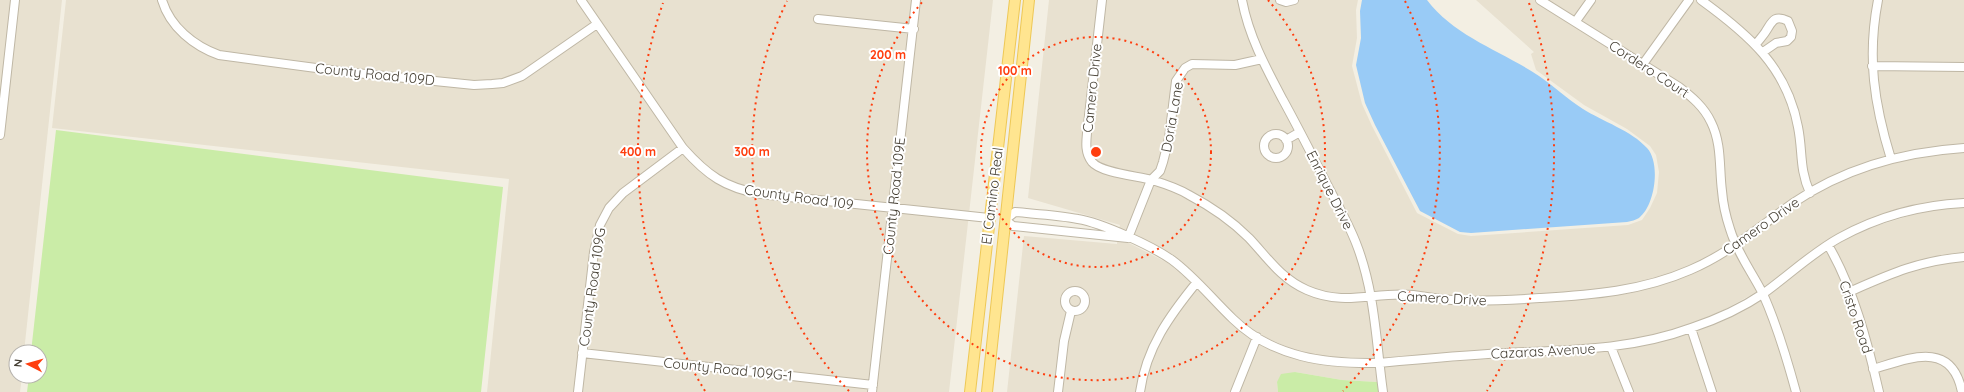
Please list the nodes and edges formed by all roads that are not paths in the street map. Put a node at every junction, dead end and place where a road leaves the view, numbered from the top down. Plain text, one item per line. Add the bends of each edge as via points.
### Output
1 (15, 0) edge
2 (162, 0) edge
3 (581, 0) edge
4 (916, 0) edge
5 (1015, 0) edge
6 (1029, 0) edge
7 (1102, 0) edge
8 (1242, 0) edge
9 (1280, 0) edge
10 (1294, 0) edge
11 (1540, 0) edge
12 (1591, 0) edge
13 (1689, 0) edge
14 (1701, 0) edge
15 (1878, 0) edge
16 (818, 18) dead end
17 (1576, 21) junction
18 (597, 24) junction
19 (914, 29) junction
20 (1756, 44) junction
21 (0, 45) edge
22 (10, 45) junction
23 (1763, 52) junction
24 (1262, 59) junction
25 (1643, 64) junction
26 (1872, 66) junction
27 (1964, 67) edge
28 (1300, 132) junction
29 (0, 135) edge
30 (1286, 140) dead end
31 (683, 148) junction
32 (1964, 148) edge
33 (1891, 159) junction
34 (1152, 180) junction
35 (1810, 192) junction
36 (1964, 203) edge
37 (893, 209) junction
38 (989, 218) junction
39 (1005, 220) junction
40 (1128, 238) junction
41 (1735, 245) junction
42 (1828, 245) junction
43 (1964, 257) edge
44 (1197, 282) junction
45 (1849, 292) junction
46 (1762, 294) junction
47 (1372, 298) junction
48 (1071, 311) dead end
49 (1691, 328) junction
50 (1257, 337) junction
51 (1612, 347) junction
52 (582, 353) junction
53 (1379, 363) junction
54 (1873, 369) junction
55 (873, 389) edge
56 (578, 392) edge
57 (970, 392) edge
58 (987, 392) edge
59 (1058, 392) edge
60 (1140, 392) edge
61 (1235, 392) edge
62 (1383, 392) edge
63 (1628, 392) edge
64 (1712, 392) edge
65 (1796, 392) edge
66 (1879, 392) edge
67 (1962, 392) edge

1 - 22 street
2 - 18 street, County Road 109D via 167,13 181,31 196,43 219,55 346,72 474,85 503,83 522,76
3 - 18 street, County Road 109
4 - 19 street, County Road 109E
5 - 38 main road, El Camino Real
6 - 39 main road, El Camino Real
7 - 34 street, Camero Drive via 1087,133 1088,154 1100,168
8 - 24 street, Enrique Drive via 1248,29
9 - 10 street
11 - 17 street, Cordero Court
12 - 17 street
13 - 25 street
14 - 20 street via 1728,19
15 - 26 street via 1873,29
16 - 19 street
17 - 25 street, Cordero Court
18 - 31 street, County Road 109
19 - 37 street, County Road 109E
20 - 23 street
20 - 23 street via 1772,21 1777,18 1788,21 1792,31 1791,37
21 - 22 street
22 - 29 street
23 - 35 street via 1780,78 1792,106 1798,127 1803,177
24 - 28 street, Enrique Drive
24 - 34 street, Doria Lane via 1235,65 1198,63 1185,68 1174,89 1167,151 1160,171
25 - 41 street, Cordero Court via 1690,95 1700,104 1712,123 1719,148 1725,212
26 - 27 street
26 - 33 street via 1877,109
28 - 30 street
28 - 47 street, Enrique Drive via 1352,232
31 - 37 street, County Road 109 via 710,175 742,190
31 - 52 street, County Road 109G via 623,193 604,216 596,240
32 - 33 street, Camero Drive
33 - 35 street, Camero Drive via 1841,177
34 - 40 street, Doria Lane
34 - 47 street, Camero Drive via 1184,192 1217,211 1247,236 1274,267 1304,289 1339,298
35 - 41 street, Camero Drive
36 - 42 street, Cazaras Avenue via 1924,207 1890,216
37 - 38 street, County Road 109
37 - 55 street, County Road 109E
38 - 39 main road
38 - 57 main road, El Camino Real
39 - 40 street, Cazaras Avenue via 1013,226
39 - 40 street, Cazaras Avenue via 1015,212 1078,219
39 - 58 main road, El Camino Real
40 - 44 street, Cazaras Avenue via 1171,260
41 - 46 street, Cordero Court
41 - 47 street, Camero Drive via 1691,270 1627,290 1489,301 1450,300 1403,294
42 - 45 street, Cristo Road via 1836,258
42 - 46 street, Cazaras Avenue
43 - 45 street via 1942,259 1905,268
44 - 50 street, Cazaras Avenue via 1234,320
44 - 60 street via 1156,340 1144,369
45 - 54 street, Cristo Road
46 - 49 street, Cazaras Avenue
46 - 65 street, Cordero Court
47 - 53 street, Enrique Drive
48 - 59 street via 1064,341
49 - 51 street, Cazaras Avenue
49 - 64 street
50 - 53 street, Cazaras Avenue via 1302,357 1343,364
50 - 61 street
51 - 53 street, Cazaras Avenue
51 - 63 street
52 - 55 street, County Road 109G-1
52 - 56 street, County Road 109G
53 - 62 street, Enrique Drive
54 - 66 street, Cristo Road
54 - 67 street via 1918,357 1934,357 1951,365

